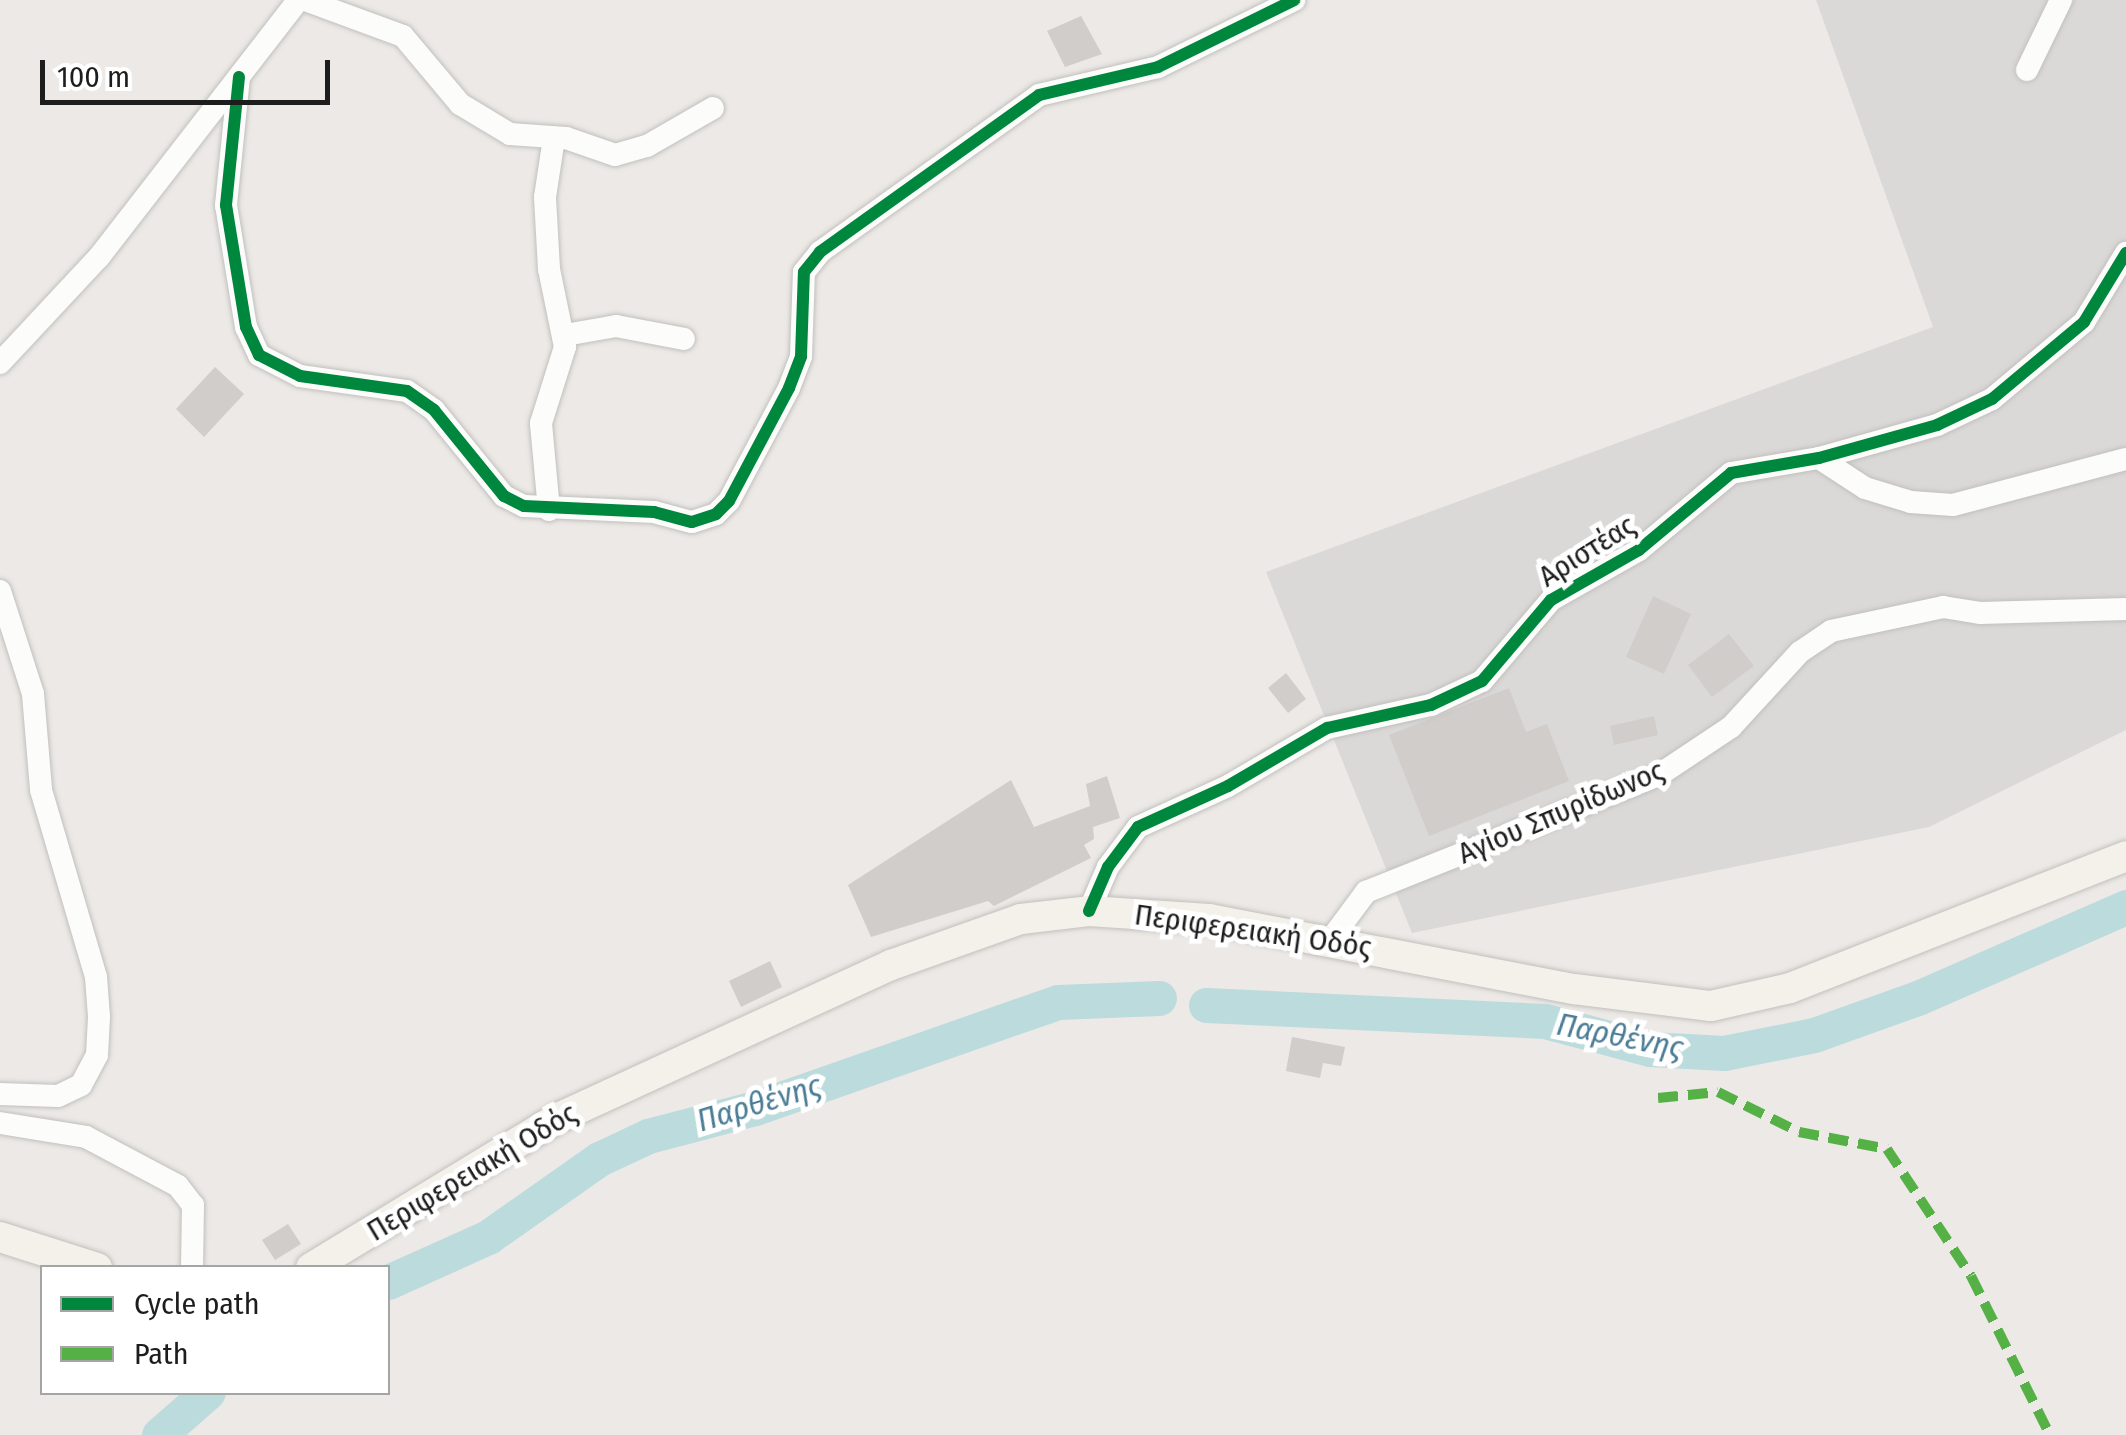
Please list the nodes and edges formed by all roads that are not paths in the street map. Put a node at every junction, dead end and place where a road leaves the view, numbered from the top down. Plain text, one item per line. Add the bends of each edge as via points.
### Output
1 (301, 0) edge
2 (1294, 0) edge
3 (2061, 0) edge
4 (2028, 70) dead end
5 (239, 77) junction
6 (713, 108) dead end
7 (554, 138) junction
8 (2126, 253) edge
9 (565, 335) junction
10 (684, 339) dead end
11 (0, 363) edge
12 (1819, 458) junction
13 (2126, 459) edge
14 (550, 510) junction
15 (0, 591) edge
16 (2126, 609) edge
17 (2126, 856) edge
18 (1090, 911) junction
19 (1331, 938) junction
20 (0, 1094) edge
21 (0, 1123) edge
22 (0, 1237) edge
23 (89, 1265) edge
24 (192, 1265) edge
25 (316, 1265) edge

1 - 5 street
1 - 7 street via 403,36 460,104 495,128
2 - 14 street via 1158,67 1040,95 820,252 804,272 801,356 789,388 716,514 692,522 654,512
3 - 4 street
5 - 11 street via 100,257
5 - 14 street via 226,205 251,344 286,372 407,391 434,410 504,496
6 - 7 street via 632,152 602,154
7 - 9 street via 544,197 549,269
8 - 12 street, Αριστέας via 2084,322 1992,398 1937,425
9 - 10 street via 616,326
9 - 14 street via 564,360 541,423
12 - 13 street via 1865,488 1910,502 1953,505
12 - 18 street, Αριστέας via 1740,468 1722,479 1638,550 1551,600 1498,666 1456,696 1328,728 1228,786 1138,827 1108,868
15 - 20 street via 33,694 40,790 96,977 99,1017 97,1055 82,1085 58,1096
16 - 19 street, Αγίου Σπυρίδωνος via 1980,613 1943,607 1831,631 1800,652 1731,727 1659,775 1366,892
17 - 19 main road, Περιφερειακή Οδός via 1779,992 1711,1006 1574,990
18 - 19 main road, Περιφερειακή Οδός via 1209,919
18 - 25 main road, Περιφερειακή Οδός via 1021,919 945,942 668,1066 558,1118
21 - 24 street via 86,1137 187,1193 193,1205
22 - 23 main road

